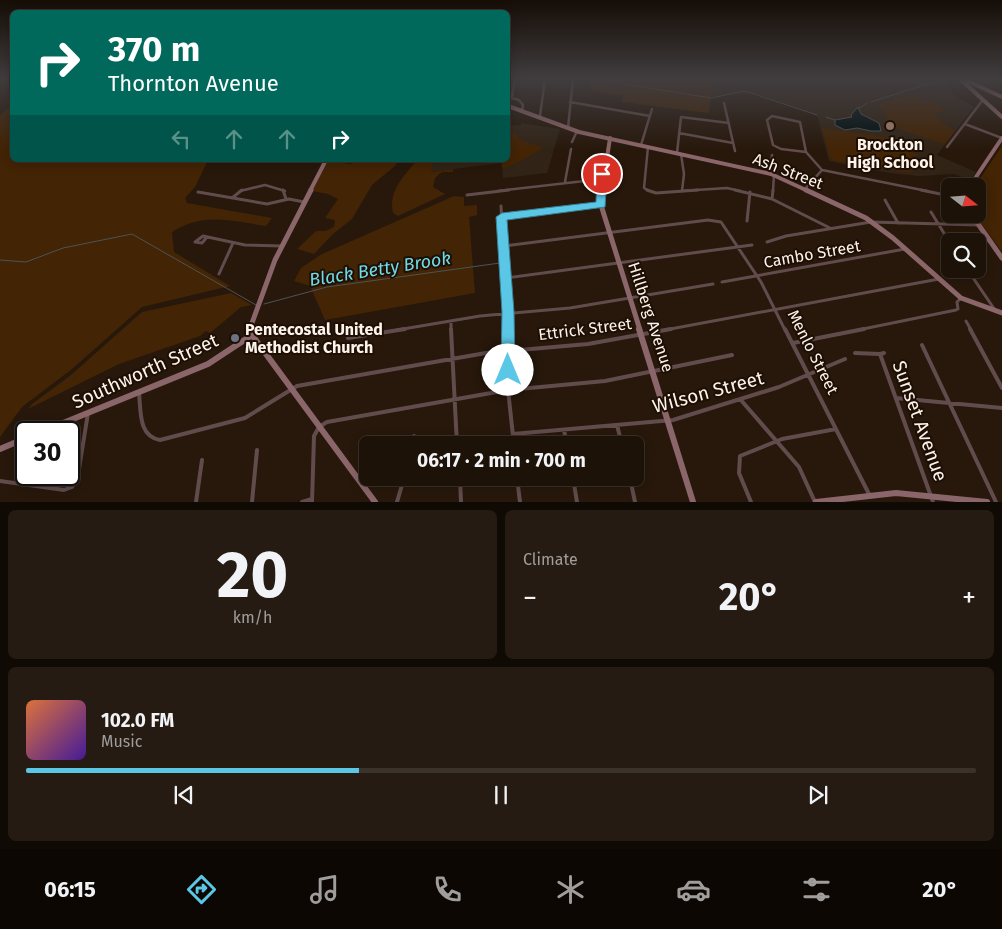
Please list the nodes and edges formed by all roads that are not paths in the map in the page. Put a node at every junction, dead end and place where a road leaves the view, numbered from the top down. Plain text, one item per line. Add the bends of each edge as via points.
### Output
1 (520, 102) edge
2 (542, 102) edge
3 (570, 102) edge
4 (572, 102) edge
5 (981, 102) edge
6 (984, 102) edge
7 (724, 103) dead end
8 (510, 107) edge
9 (652, 109) dead end
10 (522, 110) junction
11 (540, 116) junction
12 (650, 116) junction
13 (1002, 117) edge
14 (729, 123) junction
15 (965, 124) junction
16 (568, 128) junction
17 (577, 131) junction
18 (679, 133) junction
19 (610, 138) junction
20 (1002, 138) edge
21 (572, 142) dead end
22 (733, 143) junction
23 (640, 145) junction
24 (648, 146) junction
25 (947, 147) dead end
26 (571, 149) dead end
27 (735, 152) dead end
28 (806, 152) junction
29 (679, 153) junction
30 (772, 155) dead end
31 (325, 162) edge
32 (822, 170) junction
33 (773, 174) junction
34 (975, 178) edge
35 (602, 179) junction
36 (565, 182) junction
37 (805, 189) junction
38 (682, 191) junction
39 (198, 192) dead end
40 (750, 192) junction
41 (941, 194) edge
42 (467, 195) dead end
43 (232, 198) junction
44 (772, 198) junction
45 (286, 200) junction
46 (884, 200) dead end
47 (304, 202) junction
48 (601, 205) junction
49 (501, 206) dead end
50 (931, 212) dead end
51 (502, 217) junction
52 (747, 221) dead end
53 (871, 222) junction
54 (898, 222) junction
55 (938, 224) junction
56 (978, 225) joint
57 (830, 228) junction
58 (610, 233) junction
59 (944, 233) edge
60 (207, 237) dead end
61 (767, 242) dead end
62 (233, 243) junction
63 (752, 245) dead end
64 (282, 246) junction
65 (504, 246) junction
66 (738, 248) junction
67 (906, 249) junction
68 (1000, 253) edge
69 (1002, 258) edge
70 (620, 264) junction
71 (219, 274) dead end
72 (758, 276) junction
73 (506, 278) junction
74 (973, 278) edge
75 (939, 279) junction
76 (722, 282) dead end
77 (714, 284) dead end
78 (961, 298) junction
79 (631, 299) junction
80 (776, 309) junction
81 (995, 311) junction
82 (508, 312) junction
83 (1002, 312) edge
84 (966, 321) dead end
85 (451, 322) junction
86 (642, 334) junction
87 (252, 335) junction
88 (348, 338) dead end
89 (793, 342) junction
90 (922, 344) dead end
91 (508, 350) junction
92 (855, 353) dead end
93 (732, 356) dead end
94 (454, 359) junction
95 (845, 359) dead end
96 (653, 370) junction
97 (810, 375) junction
98 (292, 388) junction
99 (1002, 388) edge
100 (508, 390) junction
101 (139, 392) junction
102 (896, 398) junction
103 (456, 399) junction
104 (740, 399) junction
105 (950, 404) junction
106 (1002, 408) edge
107 (88, 413) junction
108 (668, 420) junction
109 (68, 421) edge
110 (617, 425) junction
111 (319, 427) junction
112 (836, 429) junction
113 (564, 430) junction
114 (512, 434) joint
115 (457, 436) edge
116 (565, 436) edge
117 (620, 436) edge
118 (775, 440) junction
119 (15, 443) edge
120 (0, 449) edge
121 (257, 450) dead end
122 (202, 460) dead end
123 (0, 481) edge
124 (402, 486) edge
125 (460, 486) edge
126 (518, 486) edge
127 (574, 486) edge
128 (632, 486) edge
129 (872, 499) edge
130 (932, 499) edge
131 (312, 500) edge
132 (196, 502) edge
133 (252, 502) edge
134 (302, 502) edge
135 (375, 502) edge
136 (397, 502) edge
137 (461, 502) edge
138 (520, 502) edge
139 (577, 502) edge
140 (635, 502) edge
141 (694, 502) edge
142 (751, 502) edge
143 (815, 502) edge
144 (987, 502) edge
145 (996, 502) edge

1 - 10 street
2 - 11 street
3 - 16 street
4 - 12 street
5 - 15 street
6 - 13 street
7 - 14 street
8 - 10 street, Ash Street
9 - 12 street
10 - 11 street, Ash Street
11 - 16 street, Ash Street
12 - 23 street
14 - 18 street via 681,117
14 - 22 street
15 - 20 street
15 - 25 street
16 - 17 street, Ash Street
17 - 19 street, Ash Street
17 - 21 street
18 - 22 street
18 - 29 street
19 - 23 street, Ash Street
19 - 35 street, Hillberg Avenue
20 - 34 street
22 - 27 street
23 - 24 street, Ash Street
24 - 29 street, Ash Street
24 - 38 street via 644,188 648,191
26 - 36 street
28 - 28 street via 773,146 768,116 799,121
28 - 32 street
29 - 33 street, Ash Street
29 - 38 street via 684,174
30 - 33 street
31 - 47 street
32 - 37 street
32 - 41 street
33 - 37 street, Ash Street
33 - 44 street
35 - 36 street
35 - 48 street, Hillberg Avenue
36 - 42 street
37 - 53 street, Ash Street
38 - 40 street via 724,188
39 - 43 street
40 - 44 street
40 - 52 street
43 - 45 street via 267,204
43 - 45 street via 240,191 273,185 285,191
44 - 57 street
45 - 47 street
46 - 54 street
47 - 64 street
48 - 51 street
48 - 58 street, Hillberg Avenue
49 - 51 street
50 - 55 street
51 - 65 street
53 - 54 street
53 - 57 street
53 - 67 street, Ash Street
54 - 55 street
55 - 56 street
55 - 59 street
56 - 68 street
57 - 61 street
58 - 65 street
58 - 66 street, Menlo Street via 719,221
58 - 70 street, Hillberg Avenue
60 - 62 street
62 - 64 street
62 - 71 street
63 - 66 street
64 - 87 street via 252,323
65 - 73 street
66 - 70 street
66 - 72 street, Menlo Street
67 - 72 street, Cambo Street
67 - 75 street, Ash Street
68 - 69 street
70 - 73 street
70 - 79 street, Hillberg Avenue
72 - 76 street, Cambo Street
72 - 80 street, Menlo Street
73 - 82 street
74 - 81 street
75 - 78 street, Ash Street
75 - 80 street, Ettrick Street
77 - 79 street
78 - 81 street, Ash Street
78 - 89 street via 957,302 958,310
79 - 82 street via 562,309
79 - 86 street, Hillberg Avenue
80 - 86 street, Ettrick Street
80 - 89 street, Menlo Street
81 - 83 street, Ash Street
82 - 85 street
82 - 91 street
84 - 99 street
85 - 88 street
85 - 94 street
86 - 91 street, Ettrick Street via 588,344
86 - 96 street, Hillberg Avenue
87 - 98 street
87 - 101 street, Southworth Street via 208,364
89 - 97 street, Menlo Street
90 - 105 street
91 - 94 street, Ettrick Street
91 - 100 street
92 - 102 street, Sunset Avenue via 882,354
93 - 96 street
94 - 98 street, Ettrick Street
94 - 103 street
95 - 97 street, Wilson Street
96 - 100 street via 598,382
96 - 108 street, Hillberg Avenue
97 - 104 street, Wilson Street
97 - 112 street, Menlo Street
98 - 101 street via 245,418 160,440 150,439 144,432
98 - 111 street
100 - 103 street
100 - 114 street
101 - 107 street, Southworth Street
102 - 105 street
102 - 130 street, Sunset Avenue
103 - 111 street via 327,422
103 - 115 street
104 - 108 street, Wilson Street
104 - 118 street
105 - 106 street
105 - 145 street
107 - 109 street, Southworth Street
107 - 123 street via 78,475 72,487 64,490
108 - 110 street, Wilson Street
108 - 141 street, Hillberg Avenue
110 - 113 street, Wilson Street
110 - 117 street
111 - 131 street via 314,436
111 - 135 street
112 - 118 street
112 - 129 street, Menlo Street
113 - 114 street, Wilson Street
113 - 116 street
118 - 142 street via 738,458 738,470
118 - 143 street via 799,468
119 - 120 street
121 - 133 street
122 - 132 street
124 - 136 street
125 - 137 street
126 - 138 street
127 - 139 street
128 - 140 street
129 - 130 street via 896,493
129 - 143 street
130 - 144 street
131 - 134 street

